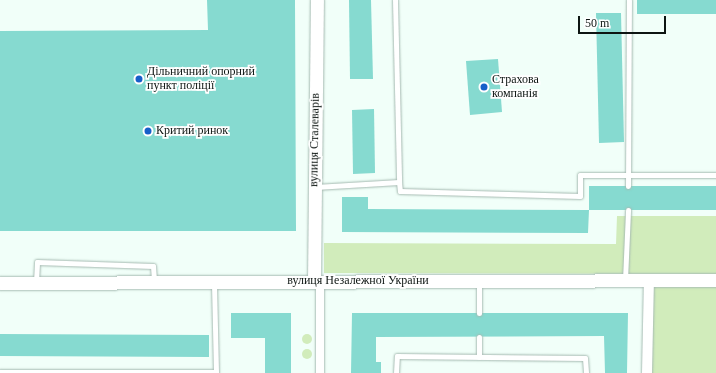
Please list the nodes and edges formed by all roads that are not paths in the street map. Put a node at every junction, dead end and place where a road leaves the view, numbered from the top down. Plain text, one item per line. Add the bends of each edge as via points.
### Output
1 (317, 0) edge
2 (395, 0) edge
3 (629, 0) edge
4 (628, 175) junction
5 (716, 175) edge
6 (399, 182) junction
7 (628, 186) dead end
8 (315, 187) junction
9 (628, 210) dead end
10 (479, 280) junction
11 (625, 280) junction
12 (649, 280) junction
13 (716, 280) edge
14 (154, 281) junction
15 (214, 281) junction
16 (317, 281) junction
17 (36, 282) junction
18 (0, 283) edge
19 (479, 313) dead end
20 (479, 337) dead end
21 (479, 357) junction
22 (0, 372) edge
23 (320, 373) edge
24 (396, 373) edge
25 (586, 373) edge
26 (647, 373) edge

1 - 8 street, вулиця Сталеварів
2 - 6 lane
3 - 4 lane
4 - 5 lane
4 - 6 lane via 580,175 580,196 400,191
4 - 7 lane
6 - 8 lane
8 - 16 street, вулиця Сталеварів
9 - 11 lane
10 - 11 street, вулиця Незалежної України
10 - 16 street, вулиця Незалежної України
10 - 19 lane
11 - 12 street, вулиця Незалежної України
12 - 13 street, вулиця Незалежної України
12 - 26 street
14 - 15 street, вулиця Незалежної України
14 - 17 street, вулиця Незалежної України
14 - 17 lane via 153,266 37,262
15 - 16 street, вулиця Незалежної України
15 - 22 lane via 216,372
16 - 23 street, вулиця Сталеварів
17 - 18 street, вулиця Незалежної України
20 - 21 lane
21 - 24 lane via 396,356
21 - 25 lane via 585,358

